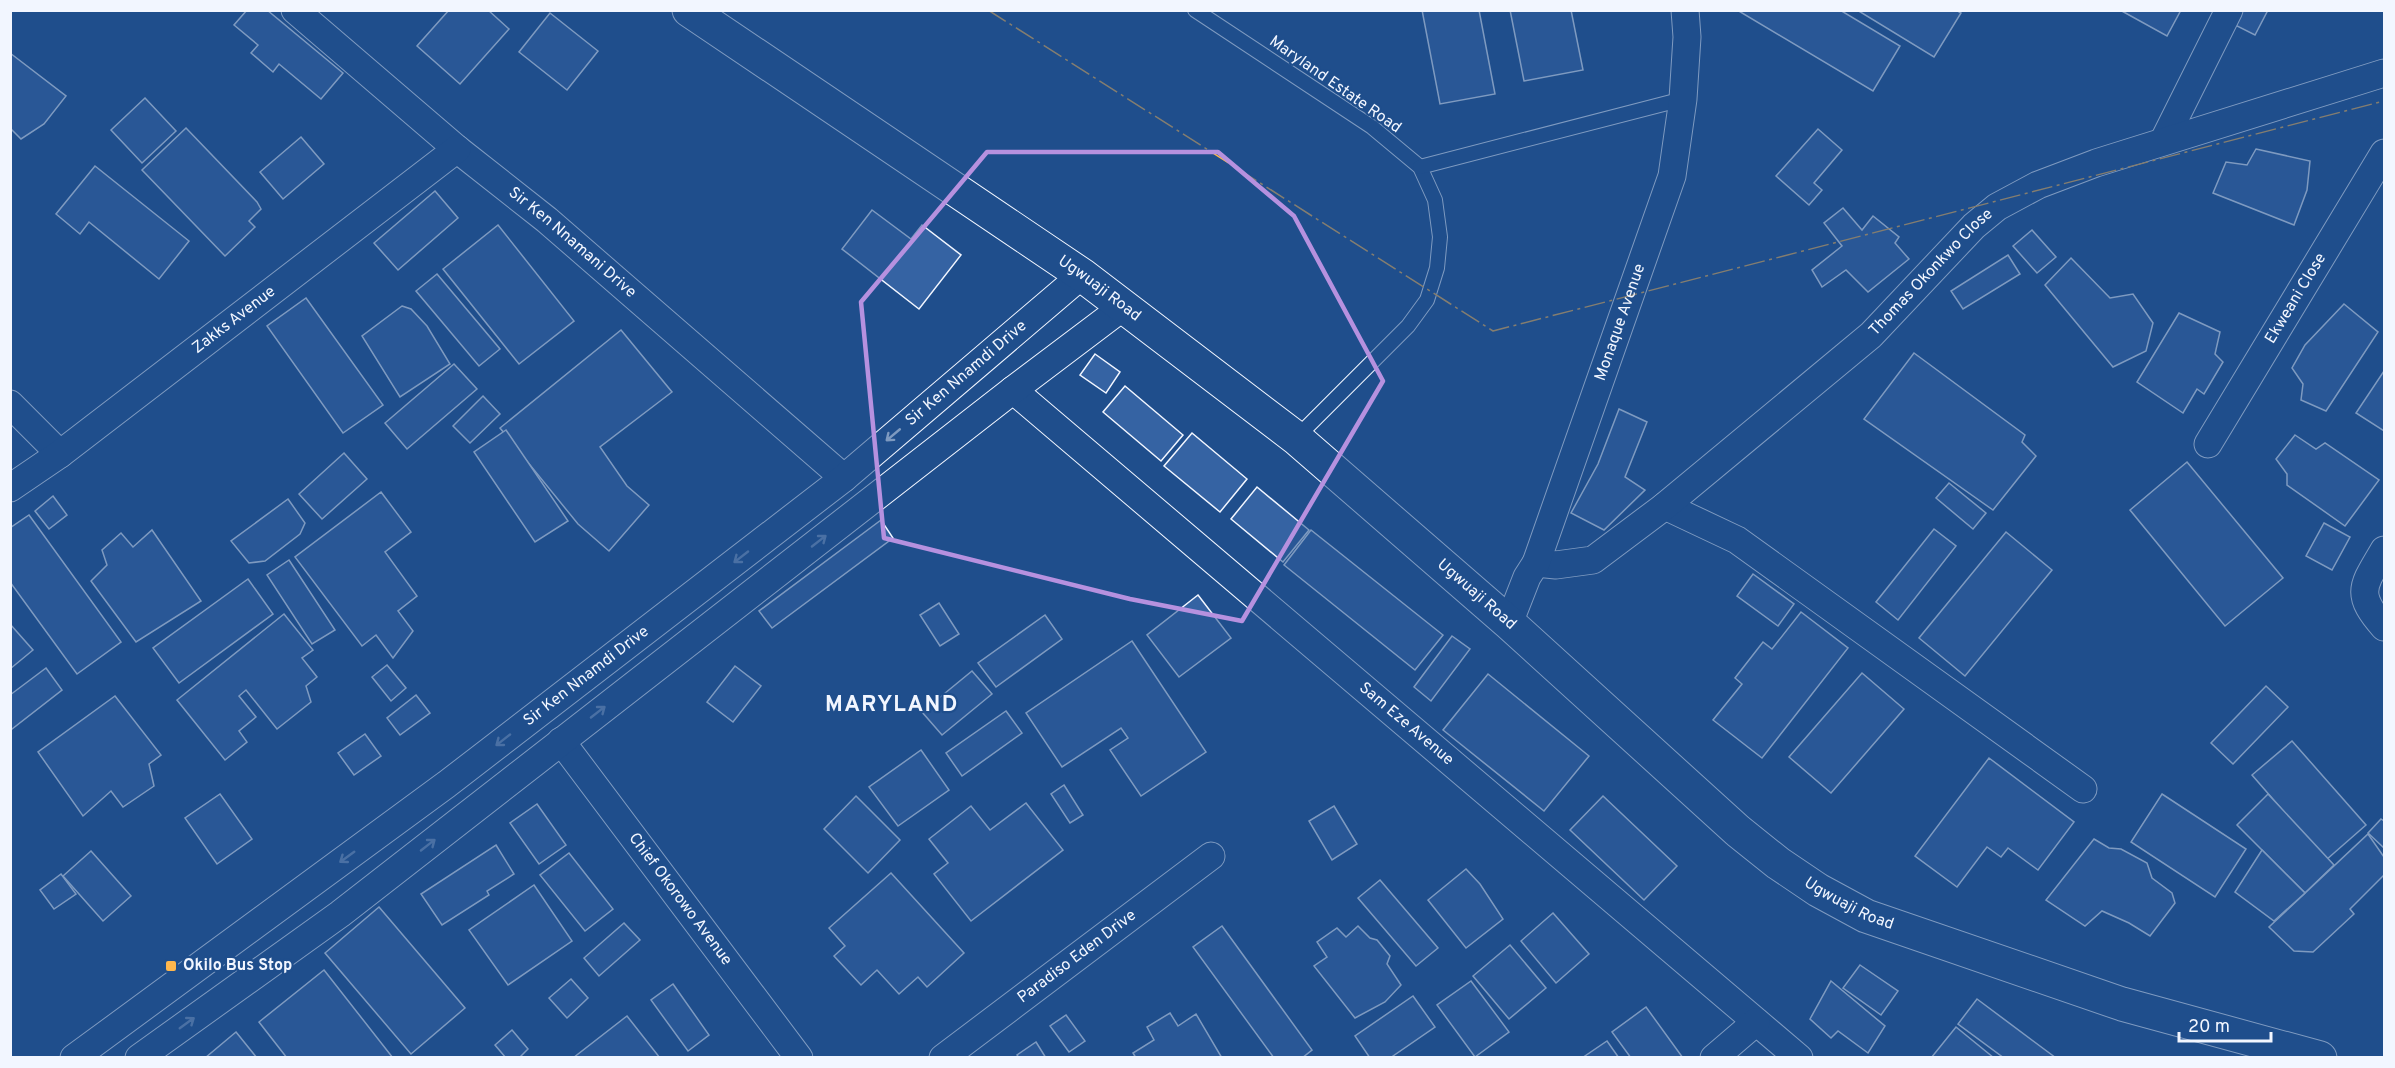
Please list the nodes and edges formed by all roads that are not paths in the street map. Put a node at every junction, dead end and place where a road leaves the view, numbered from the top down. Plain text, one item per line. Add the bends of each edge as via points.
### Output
1 (295, 10) edge
2 (689, 10) edge
3 (1195, 10) edge
4 (1685, 10) edge
5 (2229, 10) edge
6 (2385, 73) edge
7 (1683, 99) junction
8 (2164, 140) junction
9 (457, 149) junction
10 (2385, 153) edge
11 (1420, 167) junction
12 (1082, 275) junction
13 (1123, 307) junction
14 (1013, 390) junction
15 (10, 404) edge
16 (1296, 438) junction
17 (2208, 444) dead end
18 (60, 454) junction
19 (844, 478) junction
20 (10, 488) edge
21 (1665, 506) junction
22 (2385, 550) edge
23 (1536, 563) junction
24 (1509, 623) junction
25 (2385, 627) edge
26 (561, 741) junction
27 (2083, 789) dead end
28 (1211, 856) dead end
29 (313, 882) junction
30 (340, 914) junction
31 (1756, 1022) junction
32 (74, 1058) edge
33 (139, 1058) edge
34 (799, 1058) edge
35 (943, 1058) edge
36 (1714, 1058) edge
37 (1799, 1058) edge
38 (2320, 1058) edge

1 - 9 street, Sir Ken Nnamani Drive
2 - 12 main road, Ugwuaji Road
3 - 11 lane, Maryland Estate Road via 1372,127
4 - 7 street, Monaque Avenue via 1688,36
5 - 8 street
6 - 8 street, Thomas Okonkwo Close
7 - 11 lane
7 - 23 street, Monaque Avenue via 1672,176
8 - 21 street, Thomas Okonkwo Close via 2038,185 1997,207 1974,226 1871,335
9 - 18 street, Zakks Avenue
9 - 19 street, Sir Ken Nnamani Drive via 547,220
10 - 17 street, Ekweani Close
11 - 16 lane, Maryland Estate Road via 1435,200 1440,237 1437,268 1427,300 1408,326
12 - 13 main road, Ugwuaji Road
12 -> 19 street, Sir Ken Nnamdi Drive
13 - 14 street
13 - 16 main road, Ugwuaji Road
26 -> 14 street
14 - 31 street, Sam Eze Avenue
15 - 18 street
16 - 24 main road, Ugwuaji Road
18 - 20 street, Zakks Avenue
19 -> 29 street, Sir Ken Nnamdi Drive via 447,784
21 - 23 street, Thomas Okonkwo Close via 1593,560 1556,565
21 - 27 street via 1737,540
22 - 25 street via 2366,580 2364,597
23 - 24 street, Monaque Avenue
24 - 38 main road, Ugwuaji Road via 1738,831 1798,877 1866,916 2122,1004
30 -> 26 street
26 - 34 street, Chief Okorowo Avenue
28 - 35 street, Paradiso Eden Drive
29 - 30 street
29 - 32 street, Sir Ken Nnamdi Drive
33 -> 30 street
31 - 36 street
31 - 37 street, Sam Eze Avenue

